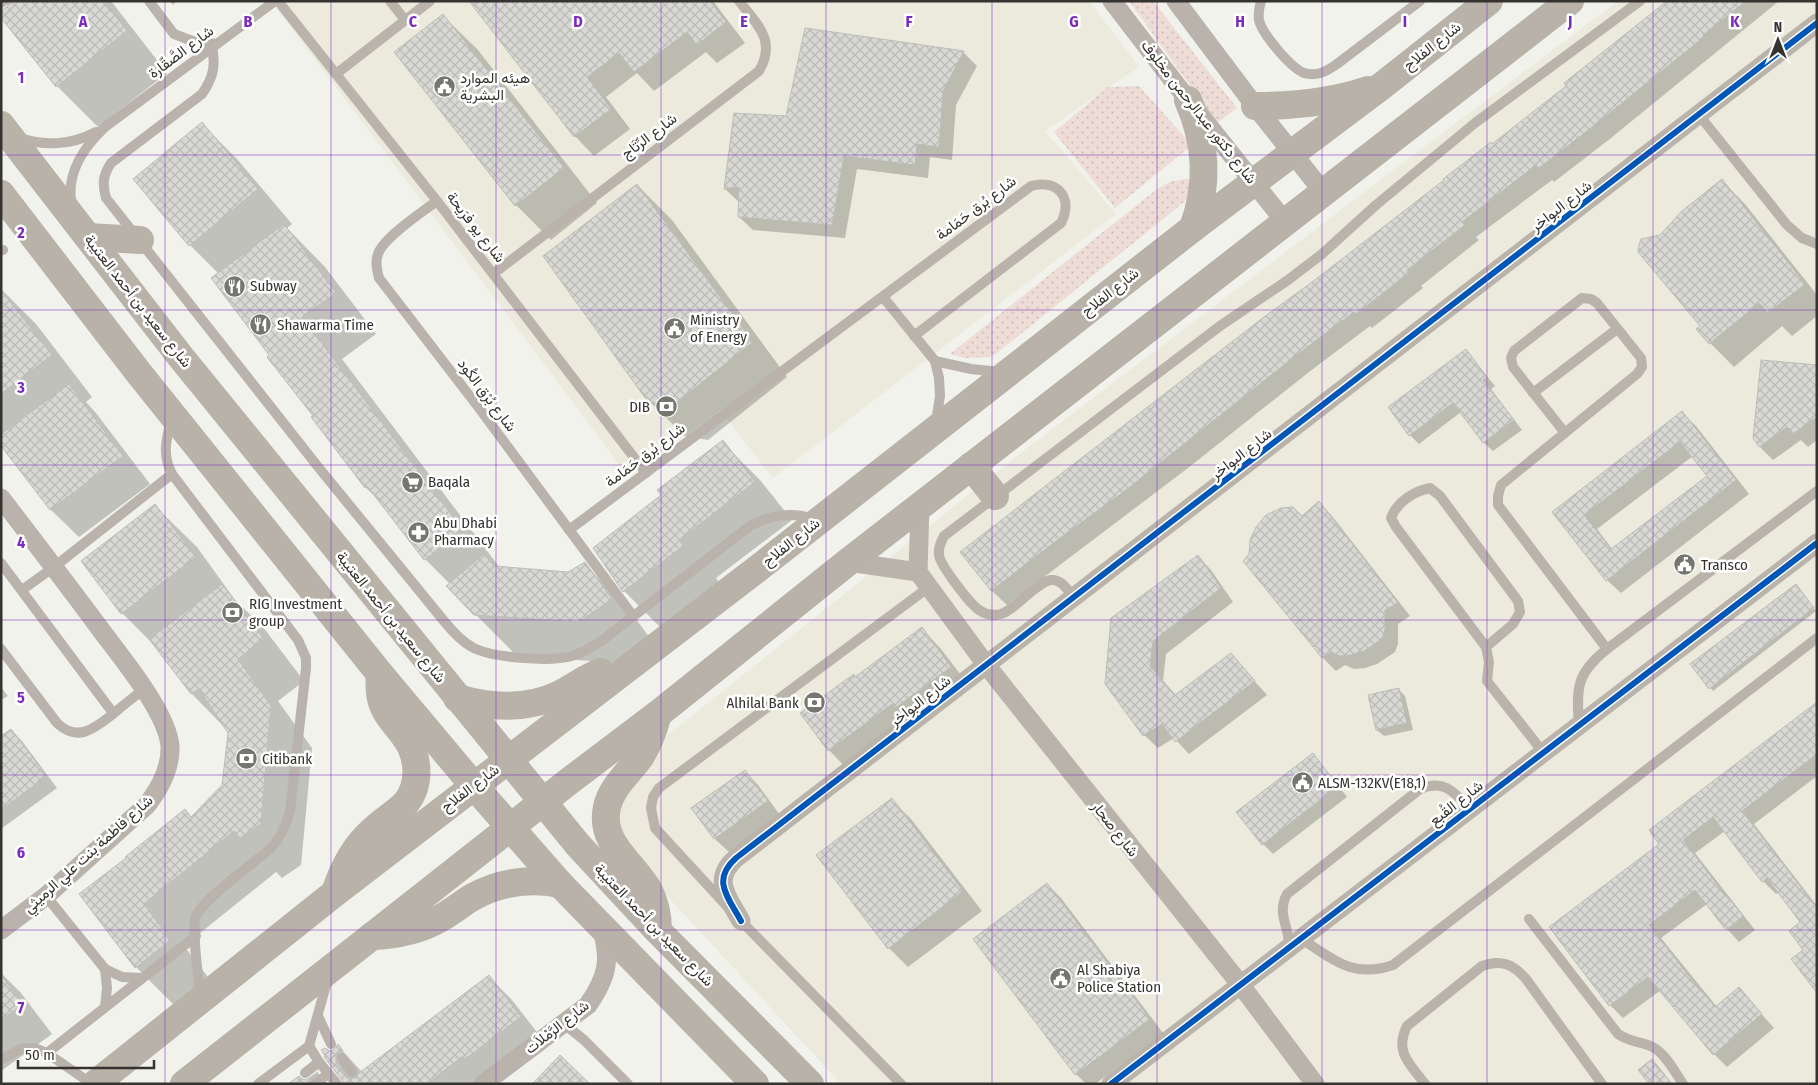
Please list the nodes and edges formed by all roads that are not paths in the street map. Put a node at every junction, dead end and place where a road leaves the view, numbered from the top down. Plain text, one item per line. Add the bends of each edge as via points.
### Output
1 (149, 1) edge
2 (276, 1) edge
3 (390, 1) edge
4 (430, 1) edge
5 (739, 1) edge
6 (1112, 1) edge
7 (1176, 1) edge
8 (1261, 1) edge
9 (1420, 1) edge
10 (1489, 1) edge
11 (1570, 1) edge
12 (1640, 1) edge
13 (405, 20) junction
14 (1817, 24) edge
15 (215, 46) junction
16 (336, 74) junction
17 (1383, 85) junction
18 (1188, 100) junction
19 (1255, 106) junction
20 (1699, 115) junction
21 (105, 127) junction
22 (4, 128) edge
23 (1293, 153) junction
24 (1254, 181) junction
25 (1324, 193) junction
26 (1, 194) edge
27 (437, 201) junction
28 (1286, 223) junction
29 (1193, 228) junction
30 (82, 229) junction
31 (140, 240) junction
32 (1817, 244) edge
33 (493, 274) junction
34 (883, 297) junction
35 (1617, 328) junction
36 (914, 336) junction
37 (935, 361) junction
38 (1007, 372) junction
39 (1533, 393) junction
40 (173, 414) junction
41 (933, 431) junction
42 (1565, 433) junction
43 (971, 466) junction
44 (646, 473) junction
45 (172, 474) junction
46 (1817, 491) edge
47 (995, 496) junction
48 (1, 498) edge
49 (920, 506) junction
50 (818, 520) junction
51 (569, 530) junction
52 (1817, 543) edge
53 (848, 562) junction
54 (1, 563) edge
55 (54, 567) junction
56 (923, 580) junction
57 (22, 590) junction
58 (1075, 598) junction
59 (633, 616) junction
60 (1817, 638) edge
61 (1486, 647) junction
62 (1, 649) edge
63 (1607, 649) junction
64 (987, 666) junction
65 (629, 667) junction
66 (380, 674) junction
67 (144, 689) junction
68 (457, 698) junction
69 (114, 713) junction
70 (658, 714) junction
71 (1579, 724) junction
72 (1543, 752) junction
73 (508, 759) junction
74 (474, 786) junction
75 (543, 802) junction
76 (1469, 808) junction
77 (510, 828) junction
78 (560, 884) junction
79 (336, 892) junction
80 (46, 896) junction
81 (1529, 919) dead end
82 (740, 921) junction
83 (601, 925) junction
84 (1, 930) edge
85 (658, 931) junction
86 (196, 936) junction
87 (372, 936) junction
88 (1294, 942) junction
89 (331, 968) junction
90 (105, 969) junction
91 (142, 978) junction
92 (1240, 984) junction
93 (201, 1000) junction
94 (105, 1007) junction
95 (318, 1016) junction
96 (563, 1023) junction
97 (331, 1044) dead end
98 (309, 1046) junction
99 (46, 1053) junction
100 (342, 1058) dead end
101 (1, 1060) edge
102 (319, 1062) junction
103 (352, 1072) dead end
104 (304, 1073) dead end
105 (328, 1074) junction
106 (191, 1083) edge
107 (485, 1083) edge
108 (94, 1084) edge
109 (258, 1084) edge
110 (315, 1084) edge
111 (337, 1084) edge
112 (628, 1084) edge
113 (755, 1084) edge
114 (810, 1084) edge
115 (901, 1084) edge
116 (1111, 1084) edge
117 (1315, 1084) edge
118 (1426, 1084) edge
119 (1602, 1084) edge
120 (1683, 1084) edge

1 - 15 lane via 174,34
2 - 15 lane, شارع الصَّقّارة
2 - 16 lane, شارع يو فرَيحة
3 - 13 lane
4 - 13 lane
5 - 33 lane, شارع الرِّتَاج via 764,33 767,53 759,71
6 - 18 street, شارع دكتور عبدالرحمن مخلوف
7 - 19 street
8 - 9 lane via 1258,10 1264,32 1294,67 1304,73 1316,74 1337,64
10 - 17 main road, شارع الفلاح
11 - 25 main road
12 - 47 lane via 1475,123 1322,254 1220,326
13 - 16 lane
14 - 20 street, شارع البواخر
15 - 21 lane, شارع الصَّقّارة
15 - 31 lane via 214,72 202,94 111,163 105,171 106,198
16 - 27 lane, شارع يو فرَيحة
17 - 19 main road via 1326,100
17 - 23 main road, شارع الفلاح
18 - 24 street, شارع دكتور عبدالرحمن مخلوف
18 - 29 main road via 1200,133 1205,168 1202,198
19 - 23 street
20 - 32 lane via 1786,225 1802,238
20 - 58 street, شارع البواخر
21 - 22 lane, شارع الصَّقّارة via 87,137 47,144 26,140
21 - 30 lane, شارع الصَّقّارة via 82,153 75,168 71,203
22 - 30 main road, شارع سعيد بن أحمد العتيبة
23 - 24 main road, شارع الفلاح
23 - 25 street
24 - 28 street, شارع دكتور عبدالرحمن مخلوف
24 - 29 main road, شارع الفلاح
25 - 28 main road
26 - 40 main road
27 - 33 lane, شارع يو فرَيحة
27 - 51 lane, شارع بُرْق الكُود via 383,244 376,266 379,278
28 - 43 main road
29 - 38 main road, شارع الفلاح
30 - 31 main road
30 - 68 main road, شارع سعيد بن أحمد العتيبة via 180,356
31 - 59 lane via 319,468 463,641 489,653 556,659 586,650
33 - 44 lane, شارع يو فرَيحة
34 - 36 lane
34 - 36 lane, شارع بُرق حَمَامة via 1031,186 1049,184 1063,196 1066,205 1061,222
34 - 44 lane, شارع بُرق حَمَامة
35 - 39 lane
35 - 39 lane via 1597,303 1582,298 1514,351 1511,358 1513,367
35 - 42 lane via 1641,358 1642,367
36 - 37 lane
37 - 38 lane
37 - 41 lane via 940,396
38 - 41 main road, شارع الفلاح
39 - 42 lane
40 - 45 lane via 165,451 165,460
40 - 66 main road
41 - 50 main road, شارع الفلاح
42 - 63 lane via 1501,485 1498,505
43 - 47 main road
43 - 49 main road
44 - 51 lane, شارع بُرق حَمَامة
45 - 55 lane
45 - 86 lane via 298,640 306,658 290,811 283,832 270,849 200,908 195,922
46 - 63 lane
47 - 58 lane via 944,536 940,544 940,561 971,603 987,614 1000,614 1045,582 1054,580
48 - 55 street, شارع فاطمة بنت علي الرميثي
49 - 53 main road
49 - 56 street
50 - 59 lane via 791,514 763,519
50 - 65 main road, شارع الفلاح
51 - 59 lane, شارع بُرْق الكُود
52 - 71 street, شارع القُبع
53 - 56 street
53 - 70 main road
54 - 57 lane
55 - 57 lane
55 - 67 street, شارع فاطمة بنت علي الرميثي
56 - 64 street, شارع صحار
56 - 82 lane via 659,788 653,798 651,808 655,828
57 - 69 lane
58 - 64 street, شارع البواخر
60 - 88 lane via 1393,964 1379,970 1350,968
61 - 61 lane via 1513,624 1520,612 1518,601 1440,496 1430,488 1418,490 1394,509 1391,518
61 - 72 lane via 1489,662 1487,681
62 - 69 lane via 57,723 68,731 87,732
63 - 71 lane via 1590,664 1579,684
64 - 82 street, شارع البواخر via 729,865 724,872 723,887
64 - 92 street, شارع صحار
65 - 68 main road via 597,674 559,695 526,705 495,706
65 - 73 main road, شارع الفلاح
66 - 74 main road
66 - 79 main road via 383,705 411,747 416,782 406,803 369,833 352,855
67 - 69 lane
67 - 80 street, شارع فاطمة بنت علي الرميثي via 161,718 170,746 166,772 157,793
68 - 73 main road, شارع سعيد بن أحمد العتيبة
70 - 75 main road
70 - 85 main road via 648,743 614,790 606,816 614,848 642,881 653,900
71 - 72 street, شارع القُبع
72 - 76 street, شارع القُبع
73 - 74 main road, شارع الفلاح
73 - 75 main road, شارع سعيد بن أحمد العتيبة
74 - 77 main road
74 - 79 main road, شارع الفلاح
75 - 77 main road
75 - 85 main road, شارع سعيد بن أحمد العتيبة
76 - 88 street, شارع القُبع
76 - 88 lane via 1452,790 1428,786 1420,789 1288,894 1282,916
77 - 78 main road
77 - 87 main road
78 - 83 main road
78 - 87 main road via 531,881 504,884 480,893 423,927
79 - 93 main road, شارع الفلاح
80 - 84 street, شارع فاطمة بنت علي الرميثي
80 - 90 lane
81 - 120 lane via 1618,1034 1647,1044 1661,1053
82 - 115 lane
83 - 96 street, شارع الرَّمْلاَت via 607,946 606,967 600,987 588,1005
83 - 113 main road
85 - 114 main road, شارع سعيد بن أحمد العتيبة
86 - 91 lane
86 - 93 lane
87 - 89 main road
88 - 92 street, شارع القُبع
89 - 95 lane
89 - 106 main road
90 - 91 lane via 122,977
90 - 94 lane
91 - 94 lane
92 - 116 street, شارع القُبع
92 - 117 street, شارع صحار
93 - 108 main road, شارع الفلاح
94 - 99 lane
95 - 97 lane
95 - 98 lane
96 - 107 street, شارع الرَّمْلاَت
96 - 112 lane
98 - 102 lane
98 - 109 lane
99 - 101 lane via 35,1048 22,1048
99 - 108 lane
100 - 103 lane
102 - 104 lane
102 - 105 lane
105 - 110 lane
105 - 111 lane
118 - 119 lane via 1405,1058 1402,1036 1407,1026 1482,966 1502,962 1522,975

